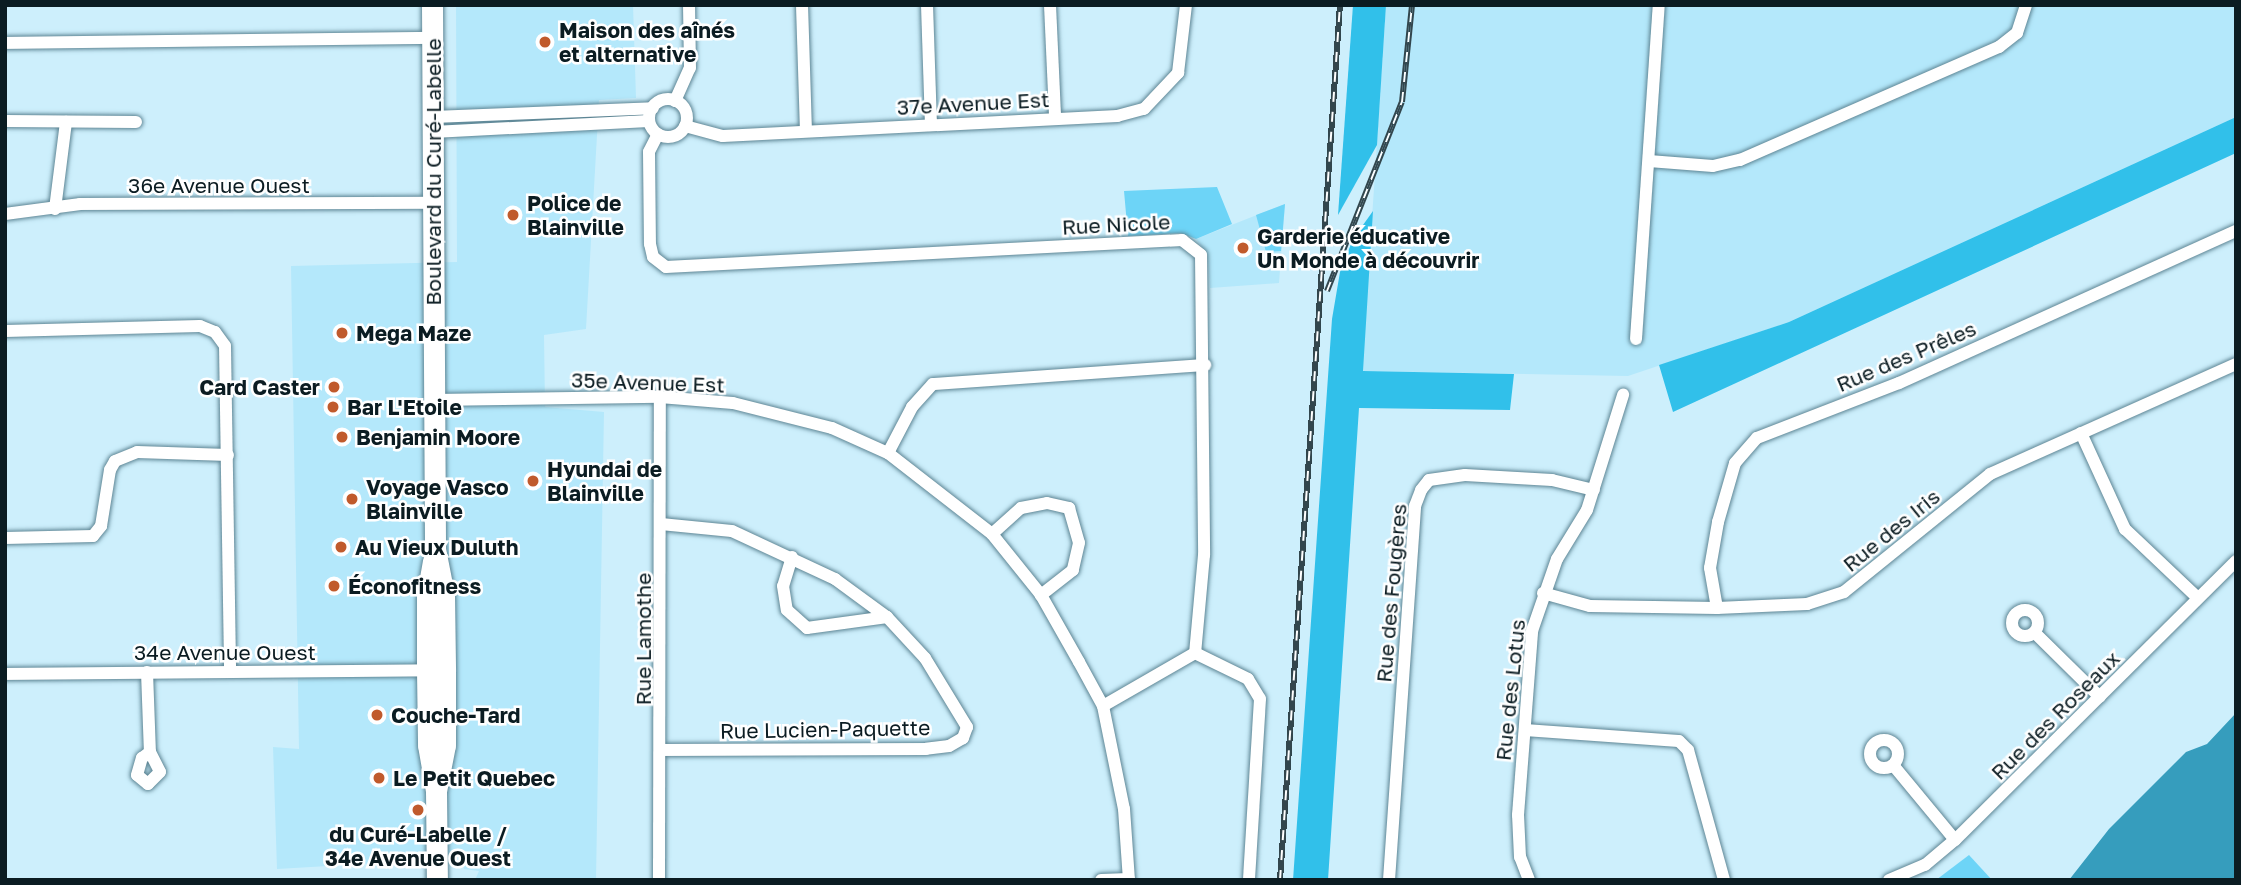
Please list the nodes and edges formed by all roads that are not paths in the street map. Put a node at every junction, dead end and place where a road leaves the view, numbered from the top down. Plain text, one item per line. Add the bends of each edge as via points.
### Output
1 (432, 5) edge
2 (689, 5) edge
3 (803, 5) edge
4 (927, 5) edge
5 (1050, 5) edge
6 (1186, 5) edge
7 (1659, 5) edge
8 (2026, 5) edge
9 (432, 38) junction
10 (5, 43) edge
11 (675, 101) junction
12 (653, 107) junction
13 (561, 112) junction
14 (1055, 117) junction
15 (5, 121) edge
16 (66, 121) junction
17 (649, 121) junction
18 (136, 122) dead end
19 (433, 125) junction
20 (931, 125) junction
21 (685, 126) junction
22 (561, 127) junction
23 (806, 129) junction
24 (658, 134) junction
25 (1649, 161) junction
26 (433, 203) junction
27 (55, 209) junction
28 (5, 214) edge
29 (2236, 231) edge
30 (5, 331) edge
31 (1636, 339) dead end
32 (2236, 364) edge
33 (1205, 365) junction
34 (1623, 395) dead end
35 (660, 397) junction
36 (434, 400) junction
37 (2081, 433) junction
38 (888, 453) junction
39 (228, 455) junction
40 (1594, 490) junction
41 (661, 524) junction
42 (992, 534) junction
43 (5, 538) edge
44 (792, 557) junction
45 (2236, 561) edge
46 (1543, 593) junction
47 (1041, 595) junction
48 (2197, 597) junction
49 (1717, 608) junction
50 (887, 617) junction
51 (2035, 633) dead end
52 (1195, 653) junction
53 (436, 670) junction
54 (230, 671) junction
55 (147, 672) junction
56 (5, 674) edge
57 (2101, 697) junction
58 (1103, 706) junction
59 (1525, 730) junction
60 (662, 750) junction
61 (150, 752) dead end
62 (1893, 765) dead end
63 (1955, 840) junction
64 (1129, 879) edge
65 (436, 880) edge
66 (659, 880) edge
67 (1101, 880) edge
68 (1249, 880) edge
69 (1389, 880) edge
70 (1529, 880) edge
71 (1724, 880) edge
72 (1889, 880) edge

1 - 9 main road, Boulevard du Curé-Labelle
2 - 11 street via 690,68
3 - 23 street
4 - 20 street
5 - 14 street
6 - 14 street, 37e Avenue Est via 1182,63 1154,101 1117,116
7 - 25 street
8 - 25 street via 2017,33 1999,47 1740,160 1713,166
9 - 10 street
9 - 19 main road, Boulevard du Curé-Labelle
11 - 12 street
11 - 21 street via 685,111
12 - 13 street
12 - 17 street
13 - 19 street
13 - 22 street
14 - 20 street, 37e Avenue Est
15 - 16 street
16 - 18 street
16 - 27 street
17 - 22 street
17 - 24 street
19 - 22 street
19 - 26 main road, Boulevard du Curé-Labelle
20 - 23 street, 37e Avenue Est
21 - 23 street, 37e Avenue Est via 723,136
21 - 24 street via 675,136
24 - 33 street, Rue Nicole via 649,152 650,243 653,257 666,267 1182,240 1201,255
25 - 31 street
26 - 27 street, 36e Avenue Ouest via 80,204
26 - 36 main road, Boulevard du Curé-Labelle
27 - 28 street, 36e Avenue Ouest
29 - 49 street, Rue des Prêles via 1899,383 1757,438 1735,463 1718,522 1710,568
30 - 39 street via 200,326 215,332 225,346
32 - 37 street, Rue des Iris
33 - 38 street via 933,384 912,407
33 - 52 street, Rue Nicole via 1204,555
34 - 40 street, Rue des Lotus
35 - 36 street, 35e Avenue Est
35 - 38 street, 35e Avenue Est via 783,413
35 - 41 street, Rue Lamothe
36 - 53 main road, Boulevard du Curé-Labelle via 435,549 427,594
37 - 48 street via 2125,529
37 - 49 street, Rue des Iris via 1990,474 1844,592 1807,604
38 - 42 street, 35e Avenue Est
39 - 43 street via 137,452 114,461 101,526 93,536
39 - 54 street
40 - 46 street, Rue des Lotus
40 - 69 street, Rue des Fougères via 1552,480 1465,475 1429,480 1421,490 1415,506
41 - 44 street, Rue Lucien-Paquette via 733,531
41 - 60 street, Rue Lamothe
42 - 47 street, 35e Avenue Est
42 - 47 street via 1021,508 1047,503 1069,508 1079,543 1073,570
44 - 50 street, Rue Lucien-Paquette via 835,579
44 - 50 street via 783,586 787,610 807,628
45 - 48 street, Rue des Roseaux
46 - 49 street, Rue des Iris via 1590,606
46 - 59 street, Rue des Lotus via 1532,631
47 - 58 street, 35e Avenue Est
48 - 57 street, Rue des Roseaux
50 - 60 street, Rue Lucien-Paquette via 925,657 955,704 967,727 963,738 926,749
51 - 57 street
52 - 58 street
52 - 68 street via 1248,679 1260,699
53 - 54 street, 34e Avenue Ouest
53 - 65 main road, Boulevard du Curé-Labelle via 445,745 436,791
54 - 55 street, 34e Avenue Ouest
55 - 56 street, 34e Avenue Ouest
55 - 61 street
57 - 63 street, Rue des Roseaux
58 - 64 street, 35e Avenue Est via 1124,809
59 - 70 street, Rue des Lotus via 1518,815 1520,857
59 - 71 street via 1679,741 1688,750
60 - 66 street, Rue Lamothe
62 - 63 street
63 - 72 street, Rue des Roseaux via 1925,865
64 - 67 street

